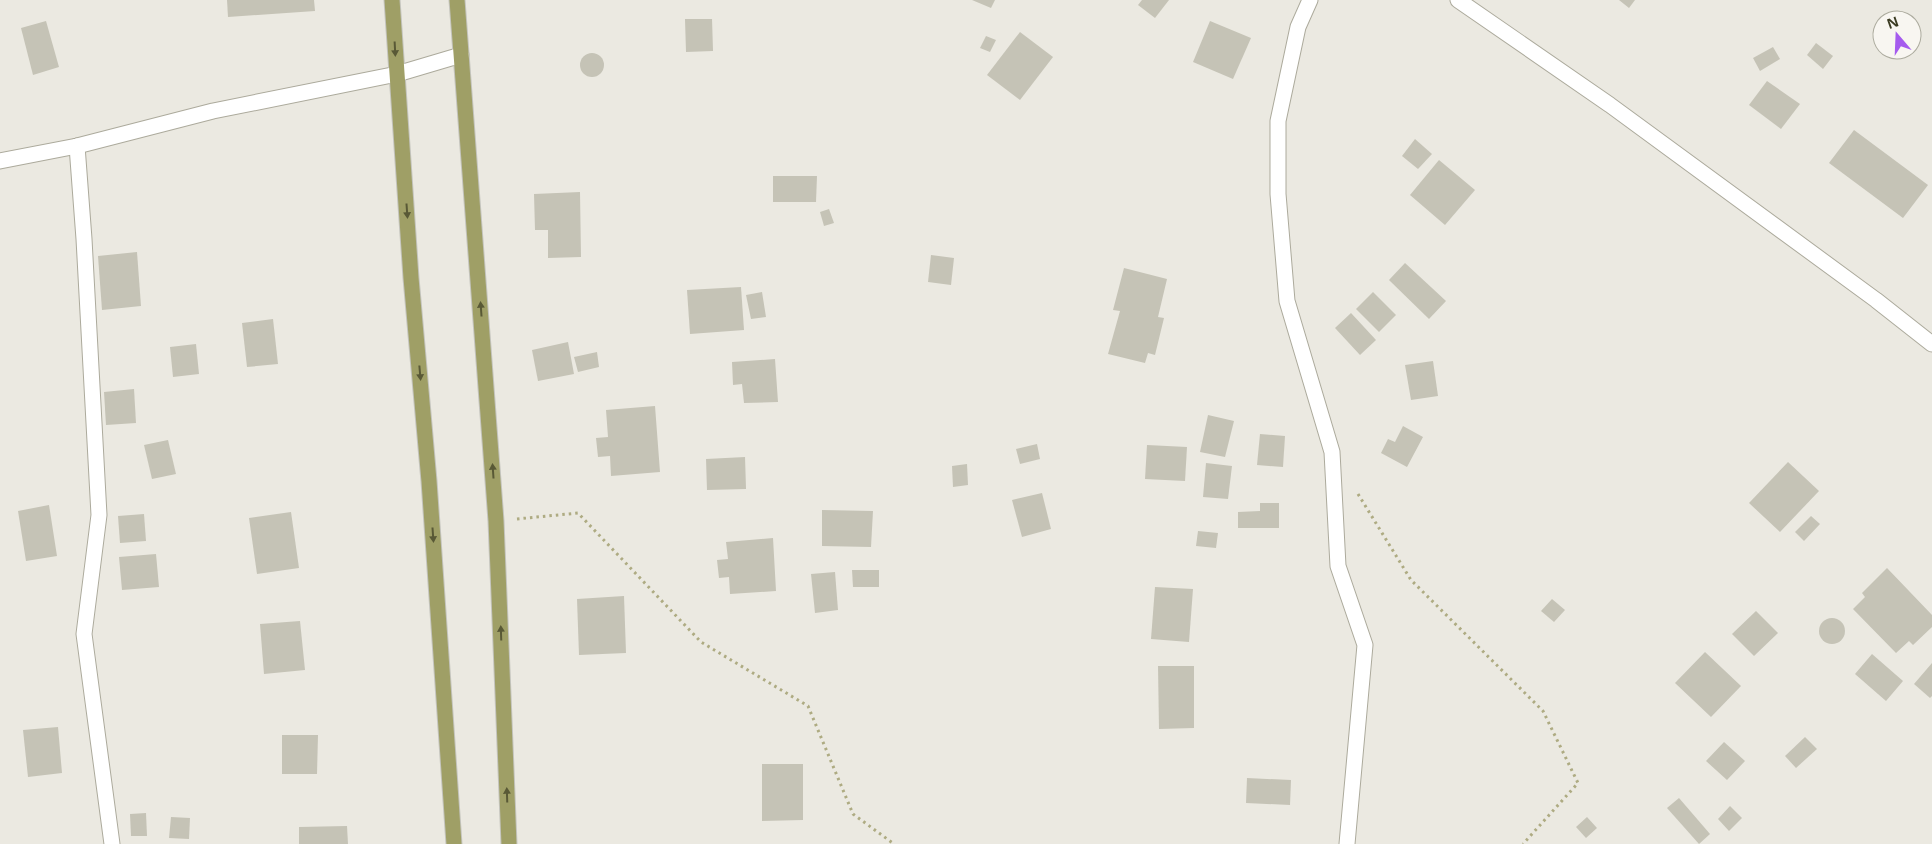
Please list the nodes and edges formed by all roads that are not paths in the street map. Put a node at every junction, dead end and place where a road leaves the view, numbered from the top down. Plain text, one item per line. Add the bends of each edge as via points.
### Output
1 (392, 0) edge
2 (457, 0) edge
3 (1310, 0) edge
4 (1458, 0) edge
5 (461, 55) junction
6 (397, 74) junction
7 (77, 146) junction
8 (0, 161) edge
9 (1932, 344) edge
10 (112, 844) edge
11 (454, 844) edge
12 (509, 844) edge
13 (1347, 844) edge

1 -> 6 main road
2 - 5 main road
3 - 13 street via 1298,27 1278,121 1278,194 1287,301 1332,452 1338,566 1365,645
4 - 9 street via 1610,104
5 - 6 street
12 -> 5 main road via 496,521
6 - 7 street via 213,111
6 -> 11 main road
7 - 8 street
7 - 10 street via 99,515 84,634

